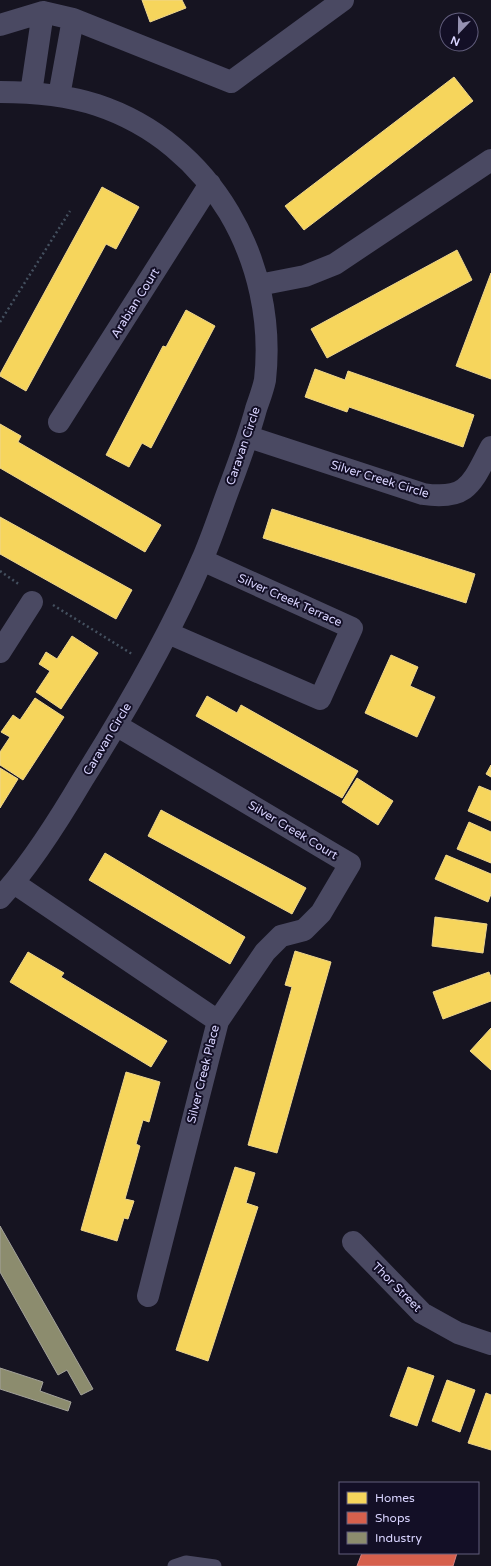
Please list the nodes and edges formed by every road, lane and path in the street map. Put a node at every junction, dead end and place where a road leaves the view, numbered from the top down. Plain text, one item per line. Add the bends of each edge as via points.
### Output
1 (343, 0) edge
2 (35, 9) edge
3 (73, 19) junction
4 (0, 25) edge
5 (0, 92) edge
6 (31, 93) junction
7 (59, 96) junction
8 (491, 160) edge
9 (210, 184) junction
10 (70, 211) dead end
11 (259, 285) junction
12 (0, 322) edge
13 (60, 422) dead end
14 (249, 437) junction
15 (491, 447) edge
16 (202, 560) junction
17 (0, 571) edge
18 (34, 596) junction
19 (168, 633) junction
20 (0, 652) edge
21 (150, 665) junction
22 (116, 725) junction
23 (7, 890) edge
24 (218, 1021) junction
25 (353, 1242) dead end
26 (148, 1296) dead end
27 (491, 1344) edge
28 (174, 1566) edge
29 (215, 1566) edge

1 - 3 street via 231,82
2 - 3 street
2 - 4 street
2 - 6 street
3 - 7 street
5 - 6 street, Caravan Circle
6 - 7 street, Caravan Circle
7 - 9 street, Caravan Circle via 98,106 145,129 193,165
8 - 11 street via 335,264 304,276
9 - 11 street, Caravan Circle via 231,213 243,238
9 - 13 street, Arabian Court
10 - 12 path
11 - 14 street, Caravan Circle via 266,353 264,382
14 - 15 street, Silver Creek Circle via 423,494 443,497 462,491 473,480
14 - 16 street, Caravan Circle
16 - 19 street, Caravan Circle
16 - 19 street, Silver Creek Terrace via 352,628 320,699
17 - 18 path
18 - 20 street
18 - 21 path
19 - 21 street, Caravan Circle
21 - 22 street, Caravan Circle
22 - 23 street, Caravan Circle via 70,802
22 - 24 street, Silver Creek Court via 350,864 321,913 304,930 281,936 265,952
23 - 24 street, Silver Creek Place
24 - 26 street, Silver Creek Place
25 - 27 street, Thor Street via 422,1313 458,1333
28 - 29 lane via 186,1562

